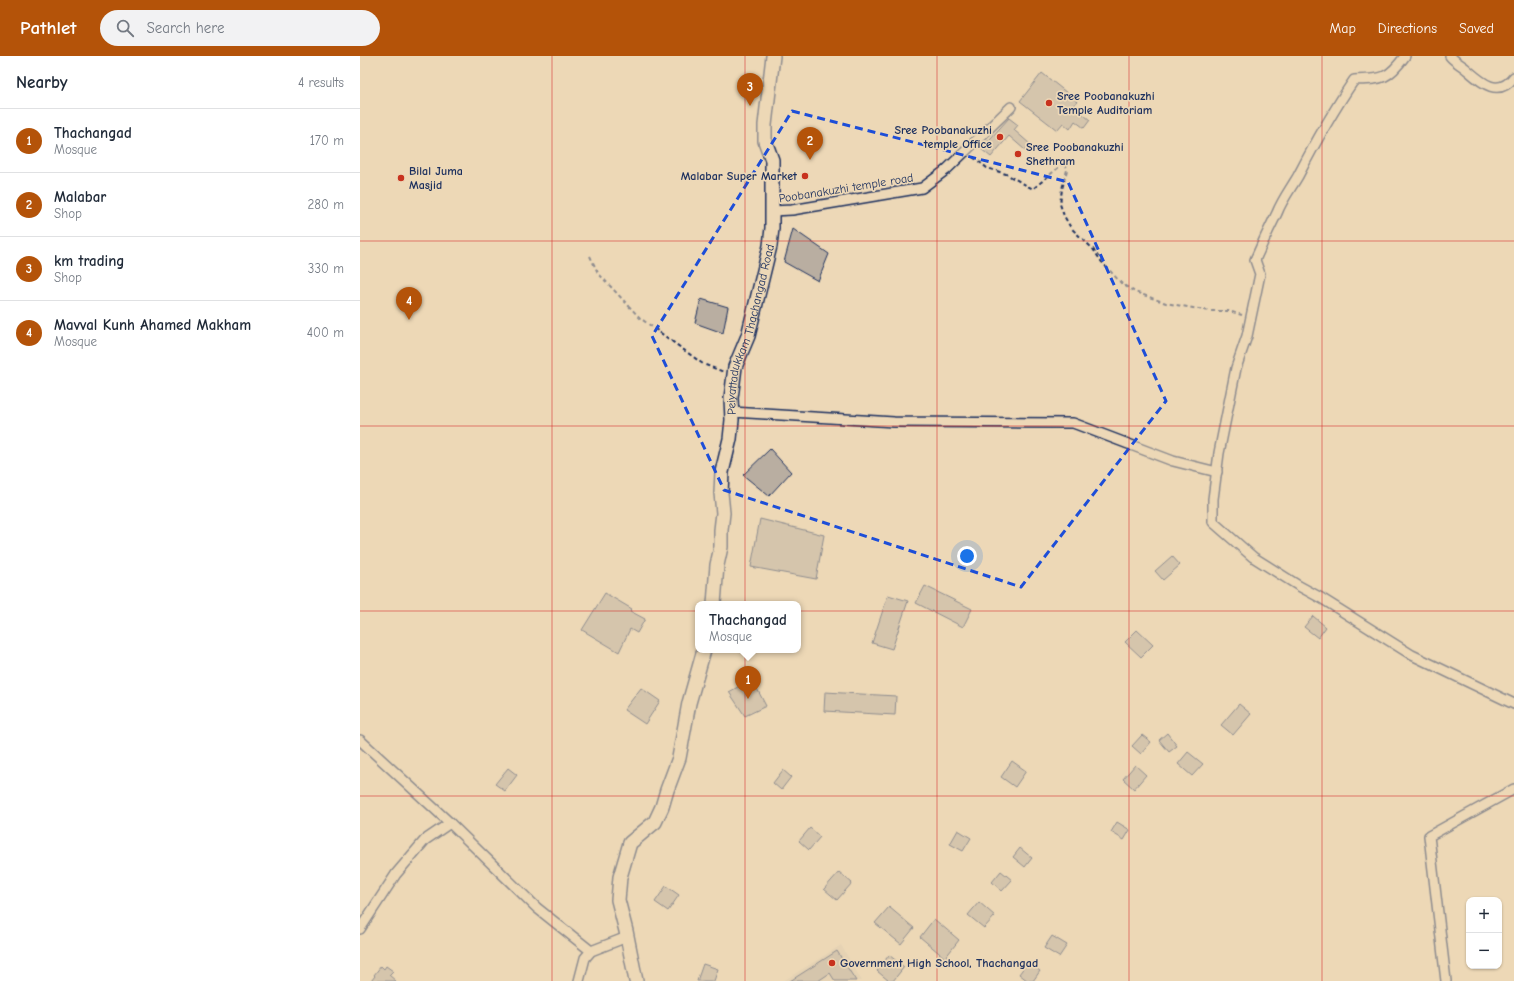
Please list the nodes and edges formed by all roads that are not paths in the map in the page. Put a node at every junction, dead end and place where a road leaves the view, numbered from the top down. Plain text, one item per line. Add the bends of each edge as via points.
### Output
1 (773, 56) edge
2 (1405, 56) edge
3 (1450, 56) edge
4 (1514, 77) edge
5 (1011, 107) dead end
6 (772, 211) junction
7 (732, 412) junction
8 (1217, 472) junction
9 (714, 601) edge
10 (703, 653) edge
11 (1514, 704) edge
12 (360, 740) edge
13 (1514, 789) edge
14 (450, 823) junction
15 (360, 929) edge
16 (627, 937) junction
17 (591, 951) junction
18 (579, 981) edge
19 (636, 981) edge
20 (1446, 981) edge

1 - 6 main road, Peiyattadukkam Thachangad Road via 765,120 765,141 772,160
2 - 8 street via 1388,76 1354,80 1277,212 1255,260 1260,274 1247,336 1234,375
3 - 4 street via 1474,77 1491,87 1499,88 1509,84
5 - 6 street, Poobanakuzhi temple road via 946,170 922,188 792,210
6 - 7 main road, Peiyattadukkam Thachangad Road via 770,246 748,336 735,367
7 - 8 street via 894,422 1073,423 1173,461
7 - 9 main road, Peiyattadukkam Thachangad Road via 730,439 722,472 721,547
8 - 11 street via 1213,499 1214,522 1253,557 1412,654
10 - 16 main road via 689,703 679,758 662,807 655,822 630,844 620,877 618,900
12 - 14 street
13 - 20 street via 1429,836
14 - 15 street via 424,840 396,874
14 - 17 street via 537,908
16 - 17 street
16 - 19 main road
17 - 18 street via 585,958

